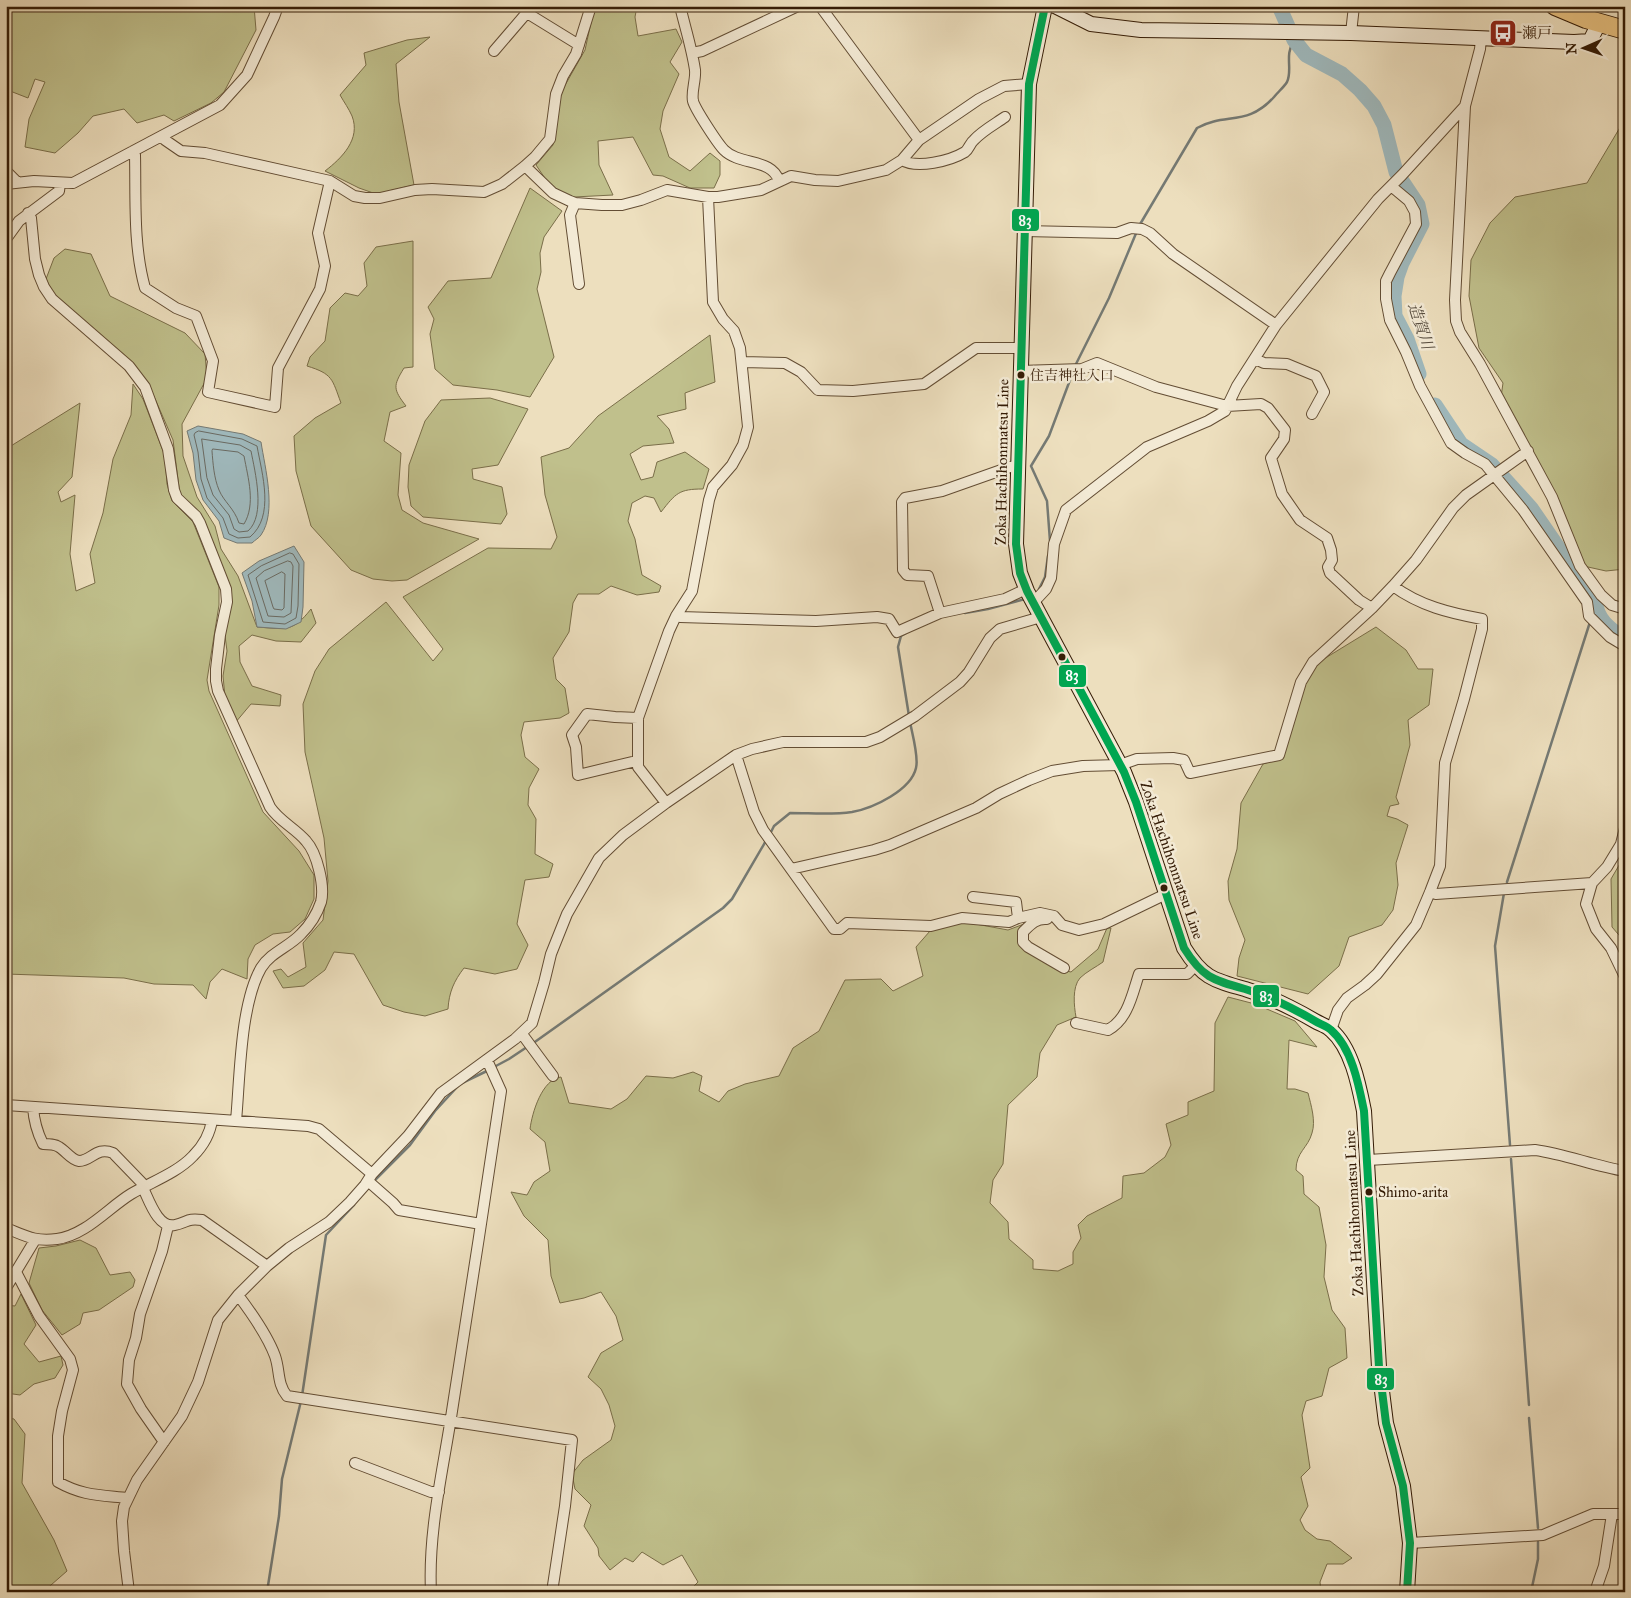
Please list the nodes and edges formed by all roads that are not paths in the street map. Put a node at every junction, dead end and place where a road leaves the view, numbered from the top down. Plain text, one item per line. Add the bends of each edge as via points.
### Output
1 (278, 6) edge
2 (590, 6) edge
3 (680, 6) edge
4 (798, 6) edge
5 (820, 6) edge
6 (1045, 6) edge
7 (1055, 6) edge
8 (1354, 6) edge
9 (1555, 6) edge
10 (528, 8) edge
11 (1599, 23) junction
12 (1625, 30) edge
13 (1351, 33) junction
14 (1481, 39) junction
15 (579, 45) junction
16 (494, 51) dead end
17 (692, 54) junction
18 (1029, 84) junction
19 (1465, 106) junction
20 (1005, 117) dead end
21 (162, 136) junction
22 (920, 140) junction
23 (133, 151) junction
24 (902, 160) junction
25 (525, 166) junction
26 (6, 171) edge
27 (330, 181) junction
28 (779, 181) junction
29 (1397, 181) junction
30 (17, 182) junction
31 (60, 182) junction
32 (6, 184) edge
33 (708, 197) junction
34 (575, 204) junction
35 (28, 213) junction
36 (1024, 231) junction
37 (6, 240) edge
38 (579, 284) dead end
39 (1276, 325) junction
40 (1020, 348) junction
41 (1255, 359) junction
42 (742, 362) junction
43 (1020, 371) junction
44 (1227, 406) junction
45 (1312, 414) dead end
46 (1528, 452) junction
47 (1018, 466) junction
48 (1498, 472) junction
49 (1394, 586) junction
50 (1030, 596) junction
51 (1372, 608) junction
52 (1625, 610) edge
53 (940, 613) junction
54 (676, 616) junction
55 (1041, 617) junction
56 (1625, 646) edge
57 (638, 718) junction
58 (736, 756) junction
59 (638, 762) junction
60 (1120, 766) junction
61 (666, 803) junction
62 (1625, 828) edge
63 (791, 869) junction
64 (1592, 883) junction
65 (1430, 892) junction
66 (1166, 894) junction
67 (973, 897) dead end
68 (1054, 916) junction
69 (1018, 918) junction
70 (1195, 966) junction
71 (1064, 968) dead end
72 (1625, 977) edge
73 (1076, 1023) dead end
74 (1331, 1030) junction
75 (524, 1036) junction
76 (492, 1062) junction
77 (554, 1076) dead end
78 (6, 1105) edge
79 (33, 1107) junction
80 (212, 1120) junction
81 (236, 1121) junction
82 (1368, 1160) junction
83 (1625, 1171) edge
84 (370, 1177) junction
85 (143, 1188) junction
86 (481, 1224) junction
87 (168, 1226) junction
88 (6, 1228) edge
89 (35, 1240) junction
90 (267, 1266) junction
91 (16, 1272) junction
92 (6, 1288) edge
93 (238, 1295) junction
94 (451, 1420) junction
95 (164, 1442) junction
96 (356, 1463) dead end
97 (439, 1492) junction
98 (128, 1498) junction
99 (1612, 1514) junction
100 (1625, 1514) edge
101 (1410, 1543) junction
102 (129, 1592) edge
103 (431, 1592) edge
104 (552, 1592) edge
105 (1407, 1592) edge
106 (1595, 1592) edge

1 - 21 street via 247,75 236,89 220,105
2 - 15 street
3 - 17 street
4 - 17 street
5 - 22 street
6 - 18 main road, Zoka Hachihonmatsu Line
7 - 13 main road via 1091,24 1141,30
8 - 13 street
9 - 11 highway
10 - 15 street
10 - 16 street
11 - 12 highway
11 - 14 main road via 1590,41
13 - 14 main road
14 - 19 street
15 - 25 street via 556,94 550,139
17 - 28 street via 695,72 693,101 724,150 735,158 770,168
18 - 22 street via 1004,86 979,99
18 - 36 main road, Zoka Hachihonmatsu Line
19 - 29 street
19 - 46 street via 1456,321
20 - 24 street via 974,140 966,151 934,164 908,164
21 - 23 street
21 - 27 street via 181,151
22 - 24 street
23 - 27 street via 136,233 145,288 176,308 196,316 213,361 208,392 275,407 278,368 320,289 325,266 318,232
23 - 31 street via 73,183
24 - 28 street via 886,170 838,181 790,176
25 - 27 street via 502,184 484,192 424,190 365,198 354,196
25 - 34 street via 553,193
26 - 30 street
28 - 33 street via 761,190
29 - 39 street via 1378,199
29 - 48 street via 1415,212 1416,224 1386,282 1390,320 1451,443
30 - 31 street
30 - 32 street
31 - 35 street via 59,192
33 - 34 street via 667,190 622,205
33 - 42 street via 713,302 734,331
34 - 38 street via 570,215
35 - 37 street
35 - 81 street via 39,274 52,299 129,366 144,387 168,449 177,498 196,516 226,589 227,602 216,669 221,700 274,814 305,839 318,866 322,900 316,915 295,941 272,954 255,983 246,1015
36 - 39 street via 1117,233 1131,228 1142,229
36 - 40 main road, Zoka Hachihonmatsu Line
39 - 41 street
40 - 42 street via 976,348 924,384 853,392 818,390 801,372 784,363
40 - 43 main road, Zoka Hachihonmatsu Line
41 - 44 street
41 - 45 street via 1264,363 1287,364 1316,376 1324,392
42 - 54 street via 748,427 732,465 713,487 692,591
43 - 44 street via 1082,369 1097,363 1156,387
43 - 47 main road, Zoka Hachihonmatsu Line
44 - 50 street via 1225,411 1208,422 1147,447 1066,510 1054,544 1051,578 1046,589
44 - 51 street via 1261,404 1285,430 1284,439 1271,458 1282,494 1300,520 1326,538 1331,550 1330,573
46 - 48 street
46 - 52 street via 1552,497 1580,566 1601,595 1612,605
47 - 50 main road, Zoka Hachihonmatsu Line via 1016,544 1020,573
47 - 53 street via 942,491 905,498 902,502 903,570 907,575 928,576
48 - 49 street via 1453,508
48 - 56 street via 1588,602 1589,616
49 - 51 street
49 - 65 street via 1430,606 1482,619 1469,680 1445,763 1440,866
50 - 53 street
50 - 55 main road, Zoka Hachihonmatsu Line
51 - 60 street via 1313,662 1301,682 1280,755 1190,773 1184,760 1173,758 1137,759
53 - 54 street via 897,632 889,619 877,617 816,621
54 - 57 street
55 - 58 street via 1000,629 990,638 960,682 880,738 866,742 783,742
55 - 60 main road, Zoka Hachihonmatsu Line
57 - 59 street
57 - 59 street via 587,714 572,735 578,775
58 - 61 street
58 - 63 street via 754,812
59 - 61 street via 638,767
60 - 63 street via 1083,766 1052,771 890,845
60 - 66 main road, Zoka Hachihonmatsu Line via 1136,802
61 - 75 street via 623,835 600,858 567,914 551,954 532,1023
62 - 64 street via 1621,844
63 - 69 street via 834,929 847,923 931,926 962,918 1009,922
64 - 65 street
64 - 72 street via 1586,904 1596,929 1611,948
65 - 74 street via 1416,924 1377,974 1347,998 1338,1010
66 - 68 street via 1091,928 1079,930 1062,925
66 - 70 main road, Zoka Hachihonmatsu Line via 1184,948
67 - 69 street via 1016,902
68 - 69 street via 1040,913
68 - 71 street via 1032,922 1023,932 1023,942
70 - 73 street via 1187,974 1139,974 1124,1016 1108,1030
70 - 74 main road, Zoka Hachihonmatsu Line via 1229,986 1287,1004
74 - 82 main road, Zoka Hachihonmatsu Line via 1356,1074 1364,1112
75 - 76 street
75 - 77 street
76 - 84 street via 441,1093 408,1136
76 - 86 street via 501,1092
78 - 79 street
79 - 80 street
79 - 85 street via 36,1129 43,1144 56,1145 79,1161 107,1150 142,1183
80 - 81 street
80 - 85 street via 202,1147 191,1158
81 - 84 street via 319,1129
82 - 83 street via 1534,1150
82 - 101 main road, Zoka Hachihonmatsu Line via 1379,1368 1386,1423 1403,1486
84 - 86 street via 399,1210
84 - 90 street via 329,1222
85 - 87 street via 161,1222
85 - 89 street via 78,1232 58,1239
86 - 94 street
87 - 90 street via 191,1219 202,1220
87 - 95 street via 128,1360 127,1384
88 - 89 street
89 - 91 street
90 - 93 street
91 - 92 street
91 - 98 street via 38,1316 72,1365 58,1436 58,1482 84,1494
93 - 94 street via 275,1356 281,1389 287,1396
93 - 95 street via 218,1320 198,1382 182,1416
94 - 97 street
94 - 104 street via 572,1440
95 - 98 street
96 - 97 street
97 - 103 street via 430,1572
98 - 102 street via 122,1521
99 - 100 street
99 - 101 street via 1592,1514 1543,1535
99 - 106 street via 1604,1566
101 - 105 main road, Zoka Hachihonmatsu Line

